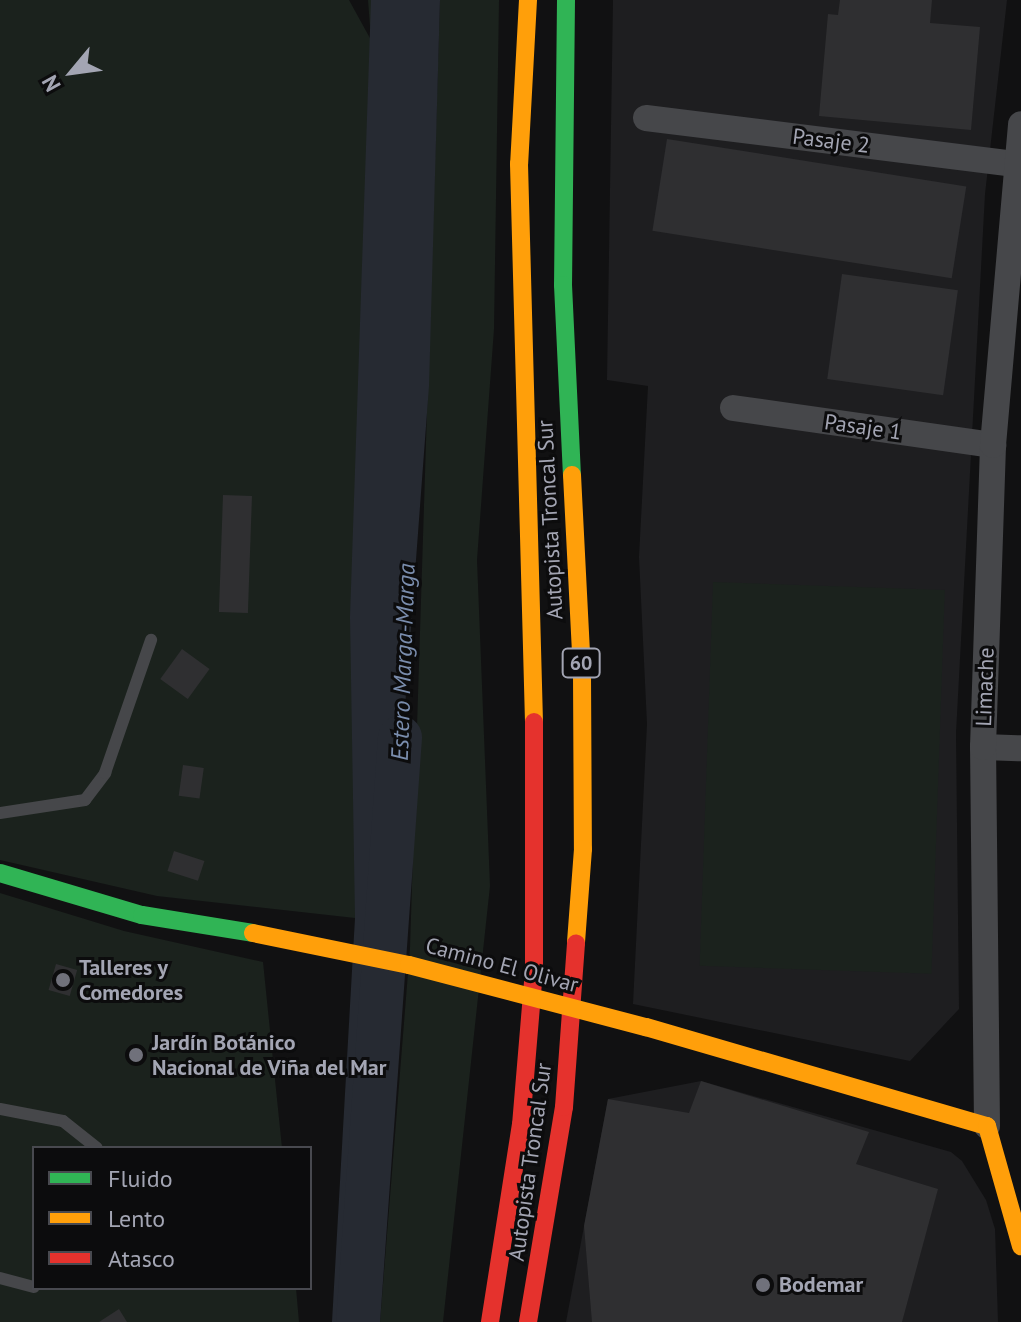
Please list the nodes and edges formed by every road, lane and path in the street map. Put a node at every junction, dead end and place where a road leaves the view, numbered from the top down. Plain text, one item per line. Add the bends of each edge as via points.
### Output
1 (528, 0) edge
2 (566, 0) edge
3 (646, 118) dead end
4 (1021, 124) edge
5 (1017, 164) junction
6 (1016, 257) edge
7 (733, 408) dead end
8 (993, 445) junction
9 (151, 640) dead end
10 (983, 747) junction
11 (1021, 748) edge
12 (0, 813) edge
13 (0, 873) edge
14 (0, 1109) edge
15 (987, 1126) junction
16 (94, 1146) edge
17 (1021, 1246) edge
18 (0, 1278) edge
19 (32, 1286) edge
20 (490, 1322) edge
21 (528, 1322) edge

1 - 20 main road, Autopista Troncal Sur / 60 via 519,164 536,802 534,970 521,1125
2 - 21 main road, Autopista Troncal Sur / 60 via 563,285 582,675 583,849 564,1107
3 - 5 street, Pasaje 2
4 - 5 street, Limache
5 - 6 street, Limache
6 - 8 street, Limache
7 - 8 street, Pasaje 1
8 - 10 street, Limache
9 - 12 lane via 105,773 85,800
10 - 11 street
10 - 15 street, Limache
13 - 15 main road, Camino El Olivar, bridge via 142,915 409,965
14 - 16 lane via 63,1121
15 - 17 main road, Limache
18 - 19 lane

